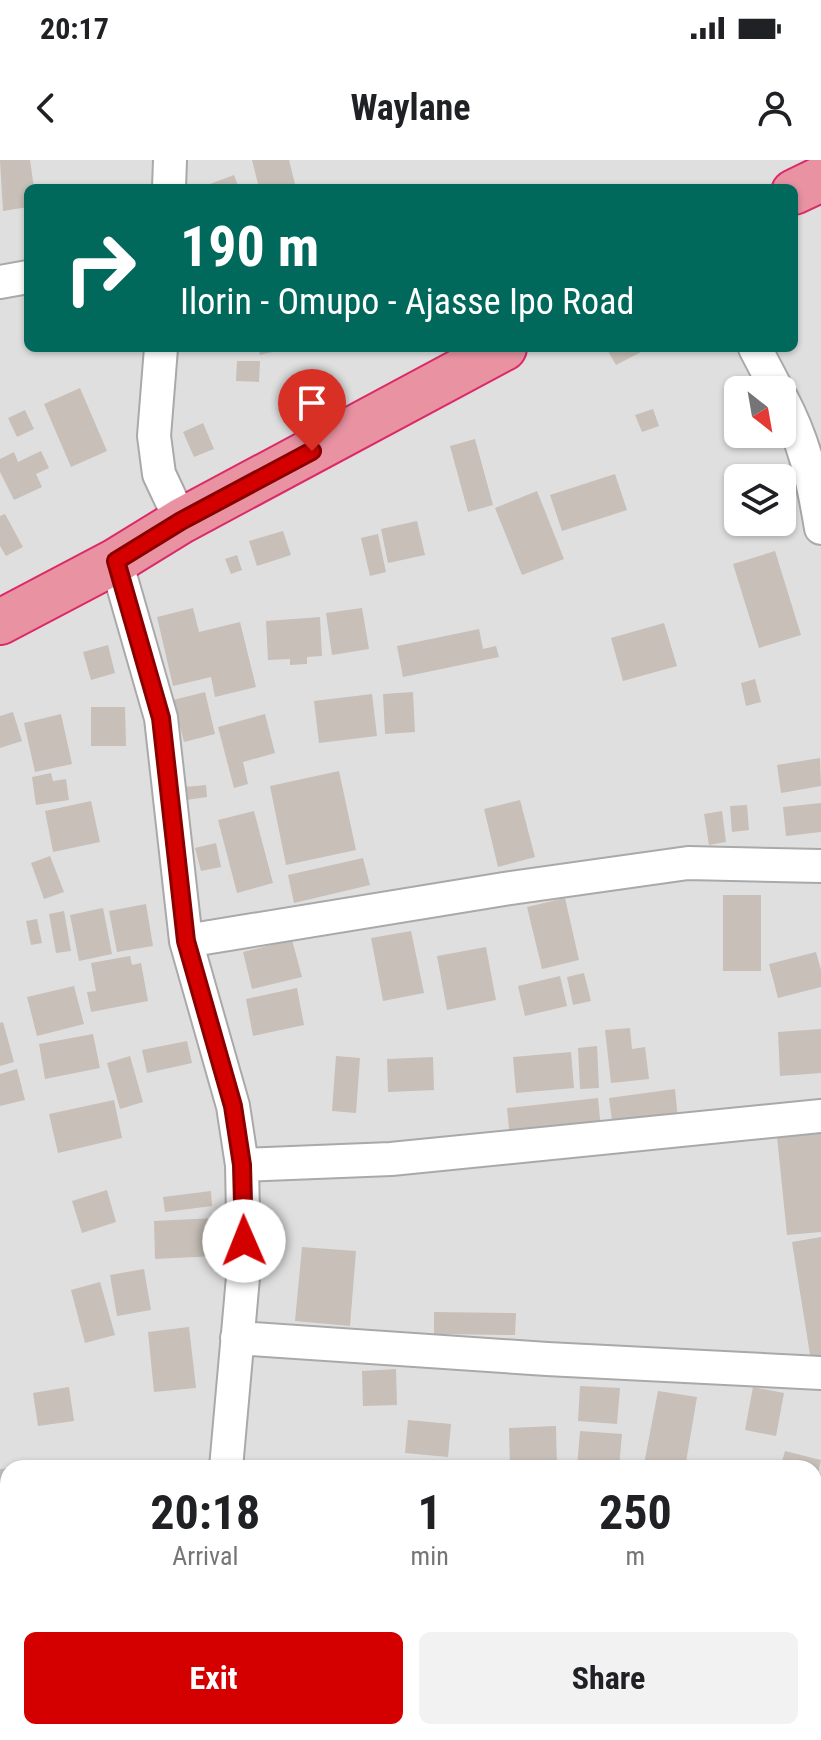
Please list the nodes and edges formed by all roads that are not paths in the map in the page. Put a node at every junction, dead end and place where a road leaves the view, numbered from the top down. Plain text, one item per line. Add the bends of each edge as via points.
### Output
1 (170, 160) edge
2 (821, 179) edge
3 (169, 184) edge
4 (798, 190) edge
5 (24, 278) edge
6 (0, 282) edge
7 (161, 352) edge
8 (493, 352) edge
9 (757, 352) edge
10 (770, 376) edge
11 (796, 426) edge
12 (181, 521) junction
13 (821, 528) edge
14 (116, 561) junction
15 (0, 622) edge
16 (821, 866) edge
17 (186, 941) junction
18 (821, 1116) edge
19 (242, 1165) junction
20 (237, 1338) junction
21 (821, 1373) edge
22 (227, 1460) edge

1 - 3 street
2 - 4 highway
5 - 6 street
7 - 12 street via 154,436 159,474
8 - 12 highway
9 - 10 street
11 - 13 street
12 - 14 highway
14 - 15 highway
14 - 17 street via 161,718
16 - 17 street via 688,863
17 - 19 street via 233,1106
18 - 19 street via 391,1159
19 - 20 street via 244,1266
20 - 21 street
20 - 22 street

